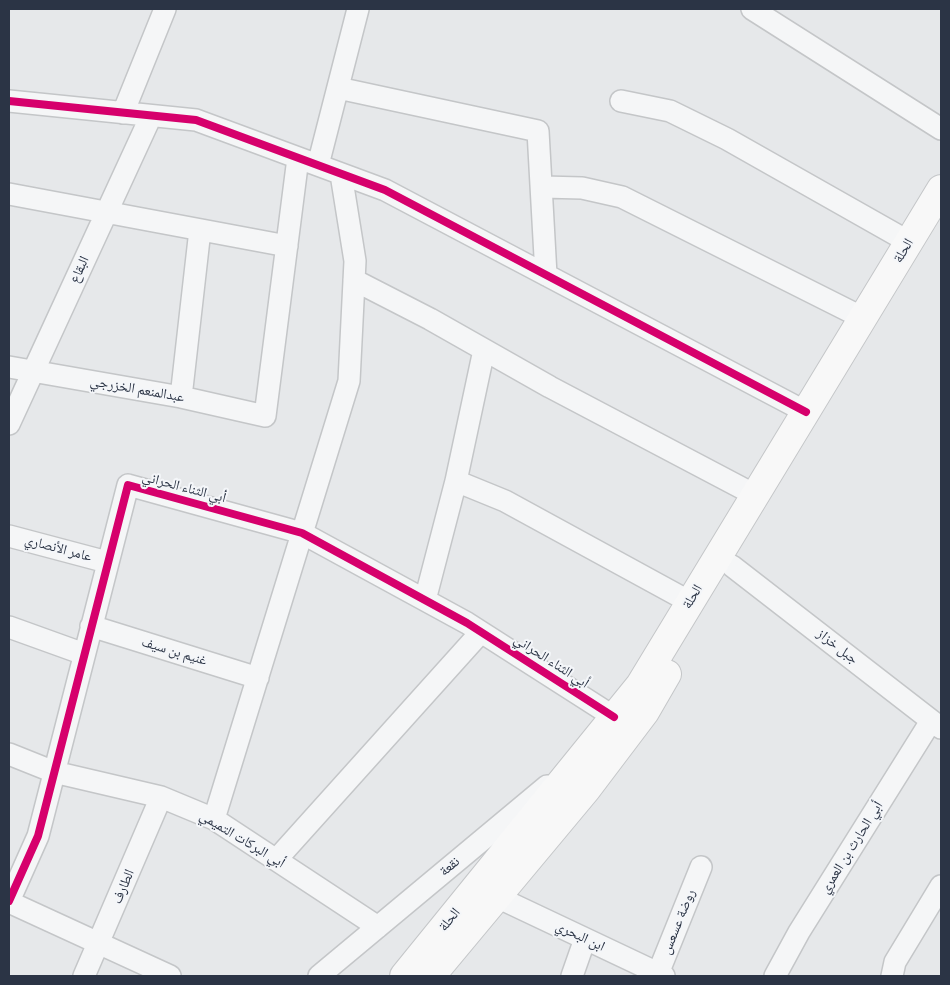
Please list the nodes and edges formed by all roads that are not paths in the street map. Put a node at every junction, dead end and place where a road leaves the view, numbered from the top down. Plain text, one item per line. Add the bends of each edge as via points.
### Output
1 (165, 9) edge
2 (358, 9) edge
3 (752, 9) edge
4 (338, 88) junction
5 (9, 101) edge
6 (622, 101) dead end
7 (123, 113) junction
8 (151, 116) junction
9 (941, 129) edge
10 (298, 158) junction
11 (318, 165) junction
12 (341, 174) junction
13 (543, 187) junction
14 (941, 189) edge
15 (9, 194) edge
16 (107, 212) junction
17 (941, 217) edge
18 (200, 230) junction
19 (909, 242) junction
20 (287, 246) junction
21 (546, 275) junction
22 (354, 280) junction
23 (863, 318) junction
24 (484, 350) junction
25 (9, 367) edge
26 (33, 372) junction
27 (181, 397) junction
28 (806, 412) junction
29 (9, 424) edge
30 (456, 481) junction
31 (755, 495) junction
32 (302, 533) junction
33 (9, 536) edge
34 (107, 562) junction
35 (732, 566) junction
36 (425, 600) junction
37 (690, 602) junction
38 (91, 626) junction
39 (9, 627) edge
40 (481, 632) junction
41 (84, 654) junction
42 (258, 678) junction
43 (614, 717) junction
44 (936, 725) edge
45 (9, 754) edge
46 (582, 757) junction
47 (54, 772) junction
48 (161, 797) junction
49 (214, 819) junction
50 (276, 860) junction
51 (701, 867) dead end
52 (941, 886) edge
53 (497, 897) junction
54 (9, 901) edge
55 (378, 927) junction
56 (585, 939) junction
57 (100, 944) junction
58 (659, 975) edge
59 (84, 976) edge
60 (170, 976) edge
61 (319, 976) edge
62 (404, 976) edge
63 (431, 976) edge
64 (572, 976) edge
65 (775, 976) edge
66 (892, 976) edge

1 - 7 street
2 - 4 street
3 - 9 street
4 - 11 street
4 - 13 street via 537,130
5 - 7 street
6 - 19 street via 670,111 727,139
7 - 8 street
8 - 10 street via 196,120
8 - 16 street, البقاع
10 - 11 street
10 - 20 street
11 - 12 street
12 - 21 street via 385,190
12 - 22 street via 355,262
13 - 21 street
13 - 23 street via 582,188 622,197
14 - 19 main road, الحلة
15 - 16 street
16 - 18 street
16 - 26 street, البقاع
17 - 35 main road, الحلة
18 - 20 street
18 - 27 street
19 - 23 main road, الحلة
20 - 27 street, عبدالمنعم الخزرجي via 265,416
21 - 28 street
22 - 24 street
22 - 32 street via 349,381
23 - 28 main road, الحلة
24 - 30 street
24 - 31 street
25 - 26 street, عبدالمنعم الخزرجي
26 - 27 street, عبدالمنعم الخزرجي
26 - 29 street, البقاع
28 - 31 main road, الحلة
30 - 36 street
30 - 37 street via 505,501
31 - 37 main road, الحلة
32 - 34 street, أبي الثناء الحراني via 128,485
32 - 36 street, أبي الثناء الحراني
32 - 42 street
33 - 34 street, عامر الأنصاري
34 - 38 street, أبي الثناء الحراني
35 - 44 street, جبل خزاز
35 - 53 main road, الحلة via 645,712 586,790
36 - 40 street, أبي الثناء الحراني
37 - 43 main road, الحلة via 640,685
38 - 41 street, أبي الثناء الحراني
38 - 42 street, غنيم بن سيف
39 - 41 street
40 - 43 street, أبي الثناء الحراني
40 - 50 street
41 - 47 street, أبي الثناء الحراني
42 - 49 street
43 - 46 main road, الحلة
44 - 65 street, أبي الحارث بن العمري via 799,932
45 - 47 street, أبي البركات التميمي
46 - 55 street, نقعة
46 - 62 main road, الحلة
47 - 48 street, أبي البركات التميمي
47 - 54 street, أبي الثناء الحراني via 38,836
48 - 49 street, أبي البركات التميمي
48 - 57 street, الطارف
49 - 50 street, أبي البركات التميمي
50 - 55 street, أبي البركات التميمي
51 - 58 street, روضة عسعس
52 - 66 street via 895,962
53 - 56 street, ابن البحري
53 - 63 main road, الحلة
54 - 57 street
55 - 61 street, نقعة
56 - 58 street, ابن البحري
56 - 64 street
57 - 59 street, الطارف
57 - 60 street

